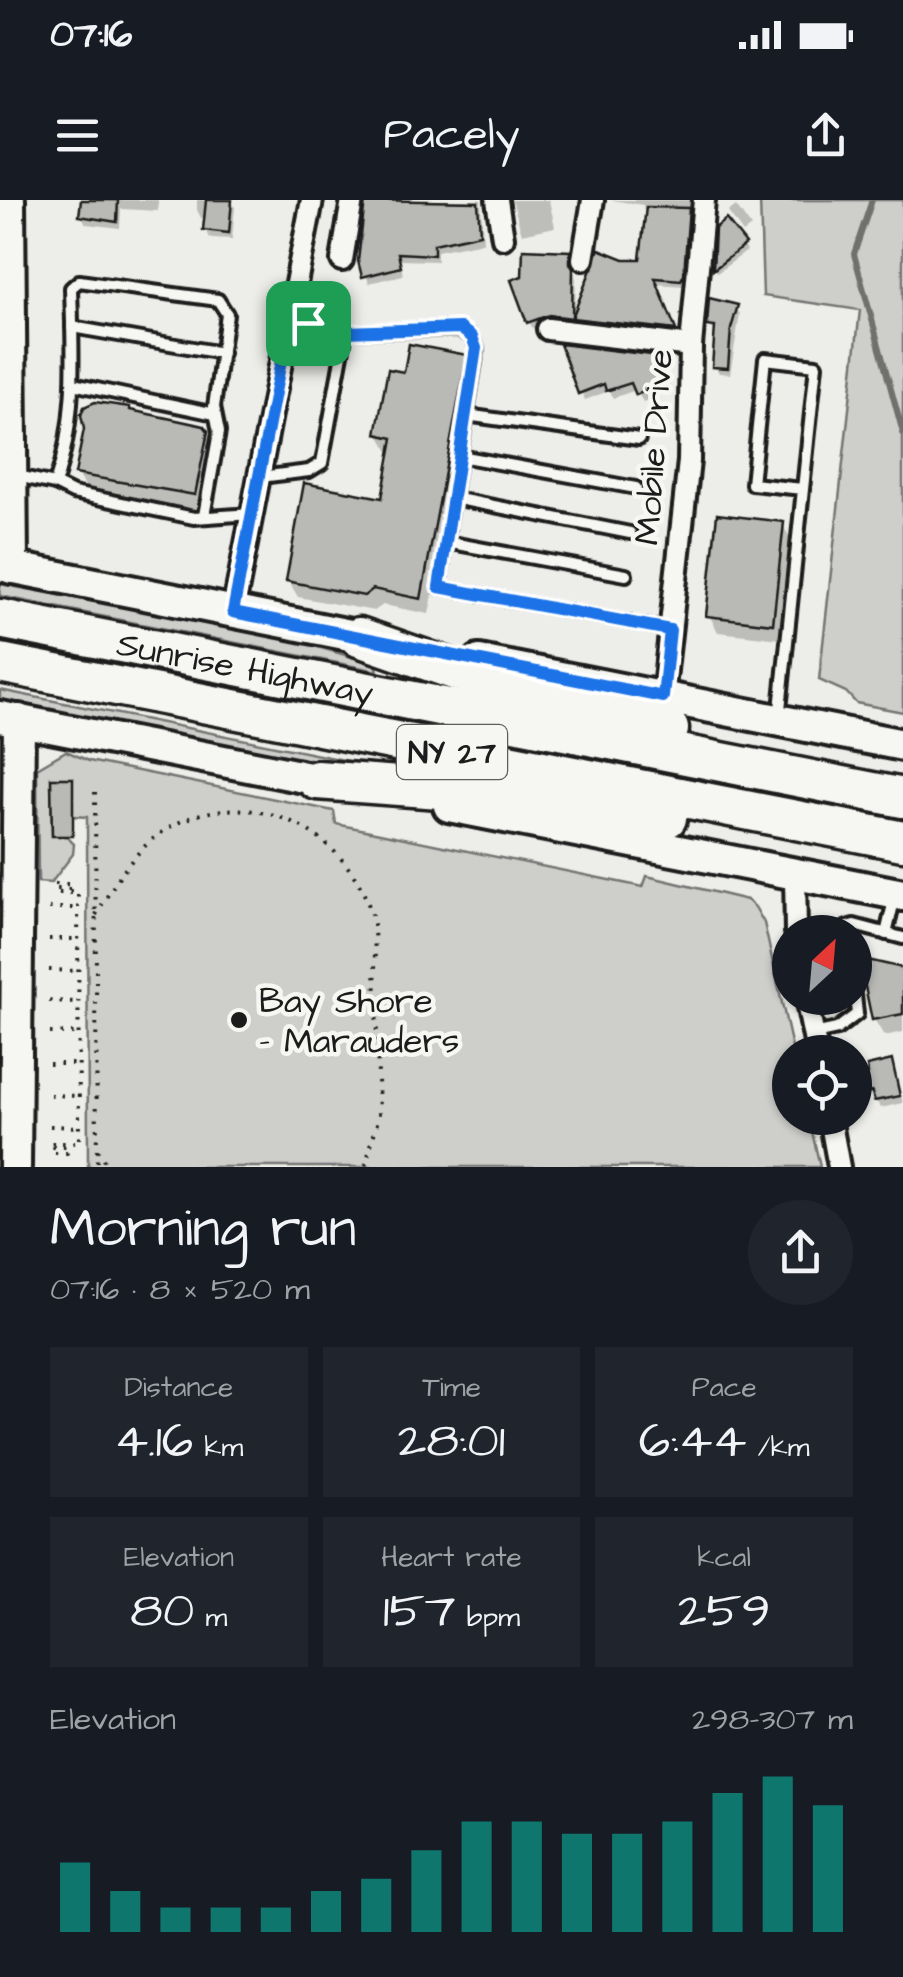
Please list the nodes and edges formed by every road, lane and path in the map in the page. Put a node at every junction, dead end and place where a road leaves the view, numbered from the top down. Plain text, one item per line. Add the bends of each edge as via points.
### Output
1 (9, 200) edge
2 (312, 200) edge
3 (352, 200) edge
4 (497, 200) edge
5 (593, 200) edge
6 (704, 200) edge
7 (503, 238) dead end
8 (583, 259) dead end
9 (342, 260) dead end
10 (289, 319) junction
11 (72, 327) junction
12 (548, 329) dead end
13 (346, 332) junction
14 (691, 346) junction
15 (222, 353) junction
16 (73, 384) junction
17 (215, 414) junction
18 (466, 415) junction
19 (639, 439) dead end
20 (460, 456) junction
21 (259, 477) junction
22 (8, 484) edge
23 (54, 484) junction
24 (636, 488) dead end
25 (803, 488) junction
26 (453, 498) junction
27 (252, 514) junction
28 (204, 516) junction
29 (630, 534) dead end
30 (446, 542) junction
31 (6, 566) edge
32 (626, 575) dead end
33 (233, 612) junction
34 (0, 620) edge
35 (670, 630) junction
36 (359, 637) junction
37 (0, 662) edge
38 (663, 697) junction
39 (10, 719) edge
40 (779, 720) junction
41 (903, 744) edge
42 (317, 780) junction
43 (96, 792) dead end
44 (890, 795) edge
45 (903, 842) edge
46 (794, 874) junction
47 (54, 884) dead end
48 (899, 894) edge
49 (49, 908) dead end
50 (78, 908) junction
51 (96, 915) junction
52 (795, 915) edge
53 (872, 930) edge
54 (886, 934) junction
55 (49, 938) dead end
56 (903, 938) edge
57 (78, 940) junction
58 (50, 970) dead end
59 (79, 971) junction
60 (49, 1001) dead end
61 (79, 1002) junction
62 (856, 1015) edge
63 (50, 1033) dead end
64 (79, 1033) junction
65 (829, 1035) edge
66 (50, 1064) dead end
67 (79, 1064) junction
68 (8, 1071) edge
69 (50, 1095) dead end
70 (79, 1096) junction
71 (50, 1126) dead end
72 (79, 1127) junction
73 (833, 1135) edge
74 (97, 1150) junction
75 (55, 1153) dead end
76 (15, 1167) edge
77 (97, 1167) edge
78 (108, 1167) edge
79 (365, 1167) edge
80 (839, 1167) edge

1 - 22 main road
2 - 10 street
3 - 9 street
4 - 7 street
5 - 8 street
6 - 14 street, Mobile Drive
10 - 13 lane
10 - 21 street
11 - 15 lane
11 - 15 lane via 72,288 79,281 218,300 228,314
11 - 16 lane
12 - 14 street
13 - 18 lane via 460,328 476,348
13 - 21 lane via 322,464
14 - 35 street, Mobile Drive via 689,461
15 - 17 lane
16 - 17 lane
16 - 23 lane via 65,454
17 - 28 lane via 219,432
18 - 19 lane
18 - 20 lane
20 - 24 lane
20 - 26 lane
21 - 27 street
22 - 23 lane
22 - 31 main road
23 - 28 lane
25 - 25 lane via 816,365 765,360 752,484
25 - 40 lane
26 - 29 lane
26 - 30 lane
27 - 28 lane
27 - 33 street
30 - 32 lane
30 - 35 lane via 439,587
31 - 33 main road, Sunrise Highway
33 - 36 main road, Sunrise Highway
34 - 44 highway, Sunrise Highway / NY 27
35 - 38 street, Mobile Drive
36 - 38 main road, Sunrise Highway
36 - 44 highway
37 - 45 highway, Sunrise Highway / NY 27
38 - 40 main road, Sunrise Highway
39 - 42 main road
39 - 68 main road
40 - 41 main road, Sunrise Highway
42 - 45 highway via 454,790 763,834
42 - 46 main road
43 - 51 path
46 - 48 main road
46 - 52 street
47 - 50 path via 71,884 56,893 78,893
48 - 54 lane
49 - 50 path
50 - 57 path
51 - 74 path
51 - 79 path via 140,850 203,813 268,812 328,843 355,875 374,924 380,1116
53 - 54 lane
54 - 56 lane
55 - 57 path
57 - 59 path
58 - 59 path
59 - 61 path
60 - 61 path
61 - 64 path
62 - 65 lane
63 - 64 path
64 - 67 path
66 - 67 path
67 - 70 path
68 - 76 main road
69 - 70 path
70 - 72 path
71 - 72 path
72 - 75 path via 79,1143 50,1143 68,1147
73 - 80 street
74 - 77 path
74 - 78 path

